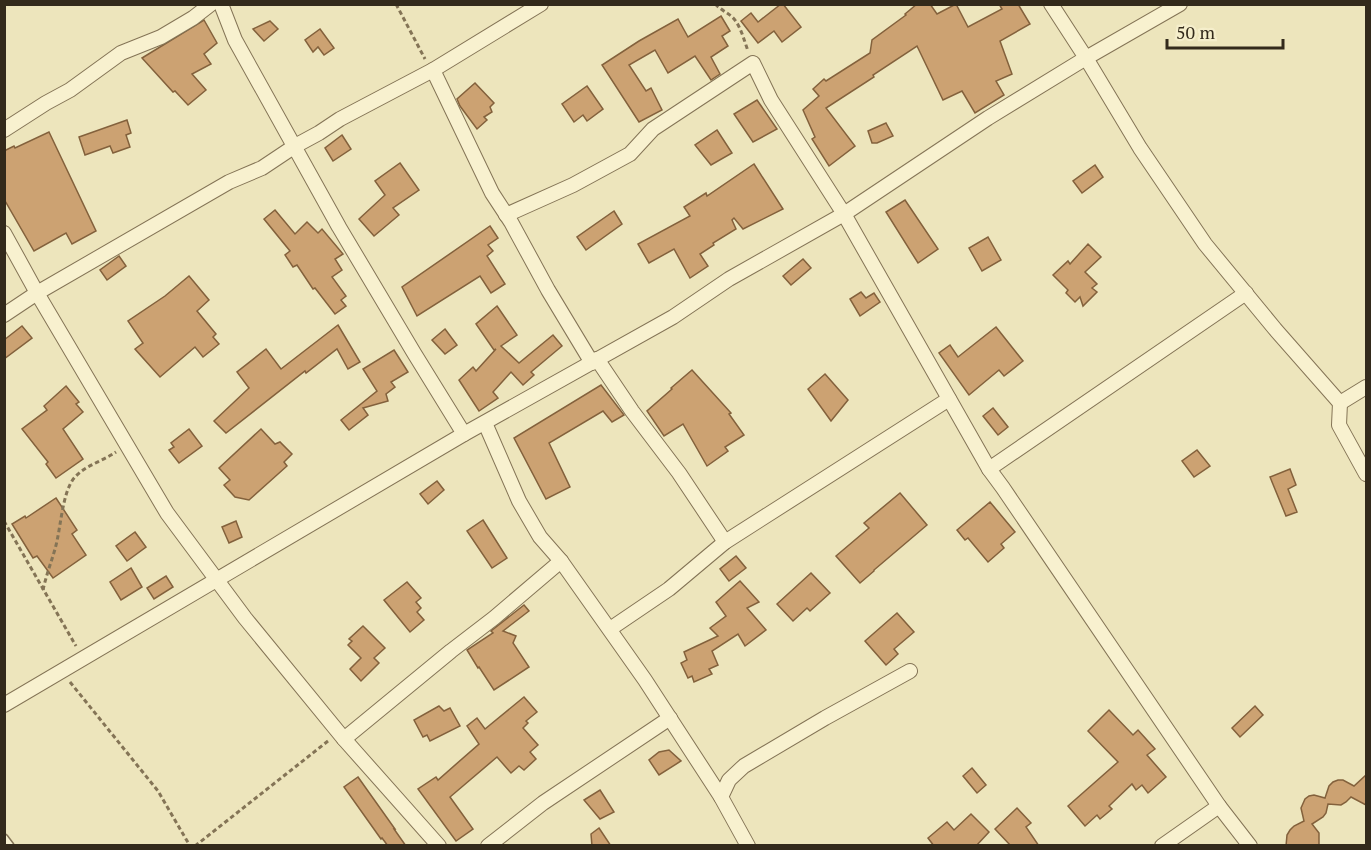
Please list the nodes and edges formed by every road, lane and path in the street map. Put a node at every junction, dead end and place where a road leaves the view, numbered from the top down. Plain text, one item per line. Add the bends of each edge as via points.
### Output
1 (211, 4) edge
2 (221, 4) edge
3 (396, 4) edge
4 (542, 4) edge
5 (715, 4) edge
6 (1051, 4) edge
7 (1180, 4) edge
8 (1086, 58) junction
9 (753, 63) junction
10 (431, 71) junction
11 (4, 130) edge
12 (295, 146) junction
13 (843, 214) junction
14 (506, 215) junction
15 (4, 233) edge
16 (37, 293) junction
17 (1246, 293) junction
18 (4, 315) edge
19 (595, 361) junction
20 (1366, 387) edge
21 (949, 399) junction
22 (1340, 403) junction
23 (485, 423) junction
24 (464, 434) junction
25 (127, 446) junction
26 (989, 469) junction
27 (1366, 474) edge
28 (4, 521) edge
29 (725, 542) junction
30 (561, 561) junction
31 (216, 580) junction
32 (43, 590) junction
33 (610, 629) junction
34 (83, 658) junction
35 (61, 671) junction
36 (910, 671) dead end
37 (4, 705) edge
38 (670, 718) junction
39 (342, 736) junction
40 (721, 797) junction
41 (1219, 806) junction
42 (4, 838) edge
43 (9, 846) edge
44 (190, 846) edge
45 (195, 846) edge
46 (439, 846) edge
47 (488, 846) edge
48 (748, 846) edge
49 (1162, 846) edge
50 (1250, 846) edge

1 - 11 street via 161,37 121,53
2 - 12 street via 235,40
3 - 10 path
4 - 10 street
5 - 9 path via 736,21
6 - 8 street
7 - 8 street
8 - 13 street
8 - 17 street via 1140,148 1205,244
9 - 13 street via 771,100
9 - 14 street via 653,129 630,154
10 - 12 street
10 - 14 street
12 - 16 street
12 - 24 street
13 - 19 street
13 - 21 street
14 - 19 street
15 - 16 street
16 - 18 street
16 - 25 street
17 - 22 street
17 - 26 street
19 - 23 street
19 - 29 street
20 - 22 street
21 - 26 street
21 - 29 street
22 - 27 street via 1339,425
23 - 24 street
23 - 30 street via 519,501 540,537
24 - 31 street
25 - 31 street via 167,513
25 - 32 path via 74,478 66,494
26 - 41 street
28 - 32 path
29 - 33 street via 669,589
30 - 33 street
30 - 39 street
31 - 34 street
31 - 39 street
32 - 34 path
33 - 38 street
34 - 35 street
35 - 37 street
35 - 44 path via 158,791
36 - 40 street via 744,766 729,780
38 - 40 street
38 - 47 street via 543,803
39 - 45 path
39 - 46 street
40 - 48 street
41 - 49 street
41 - 50 street
42 - 43 lane

